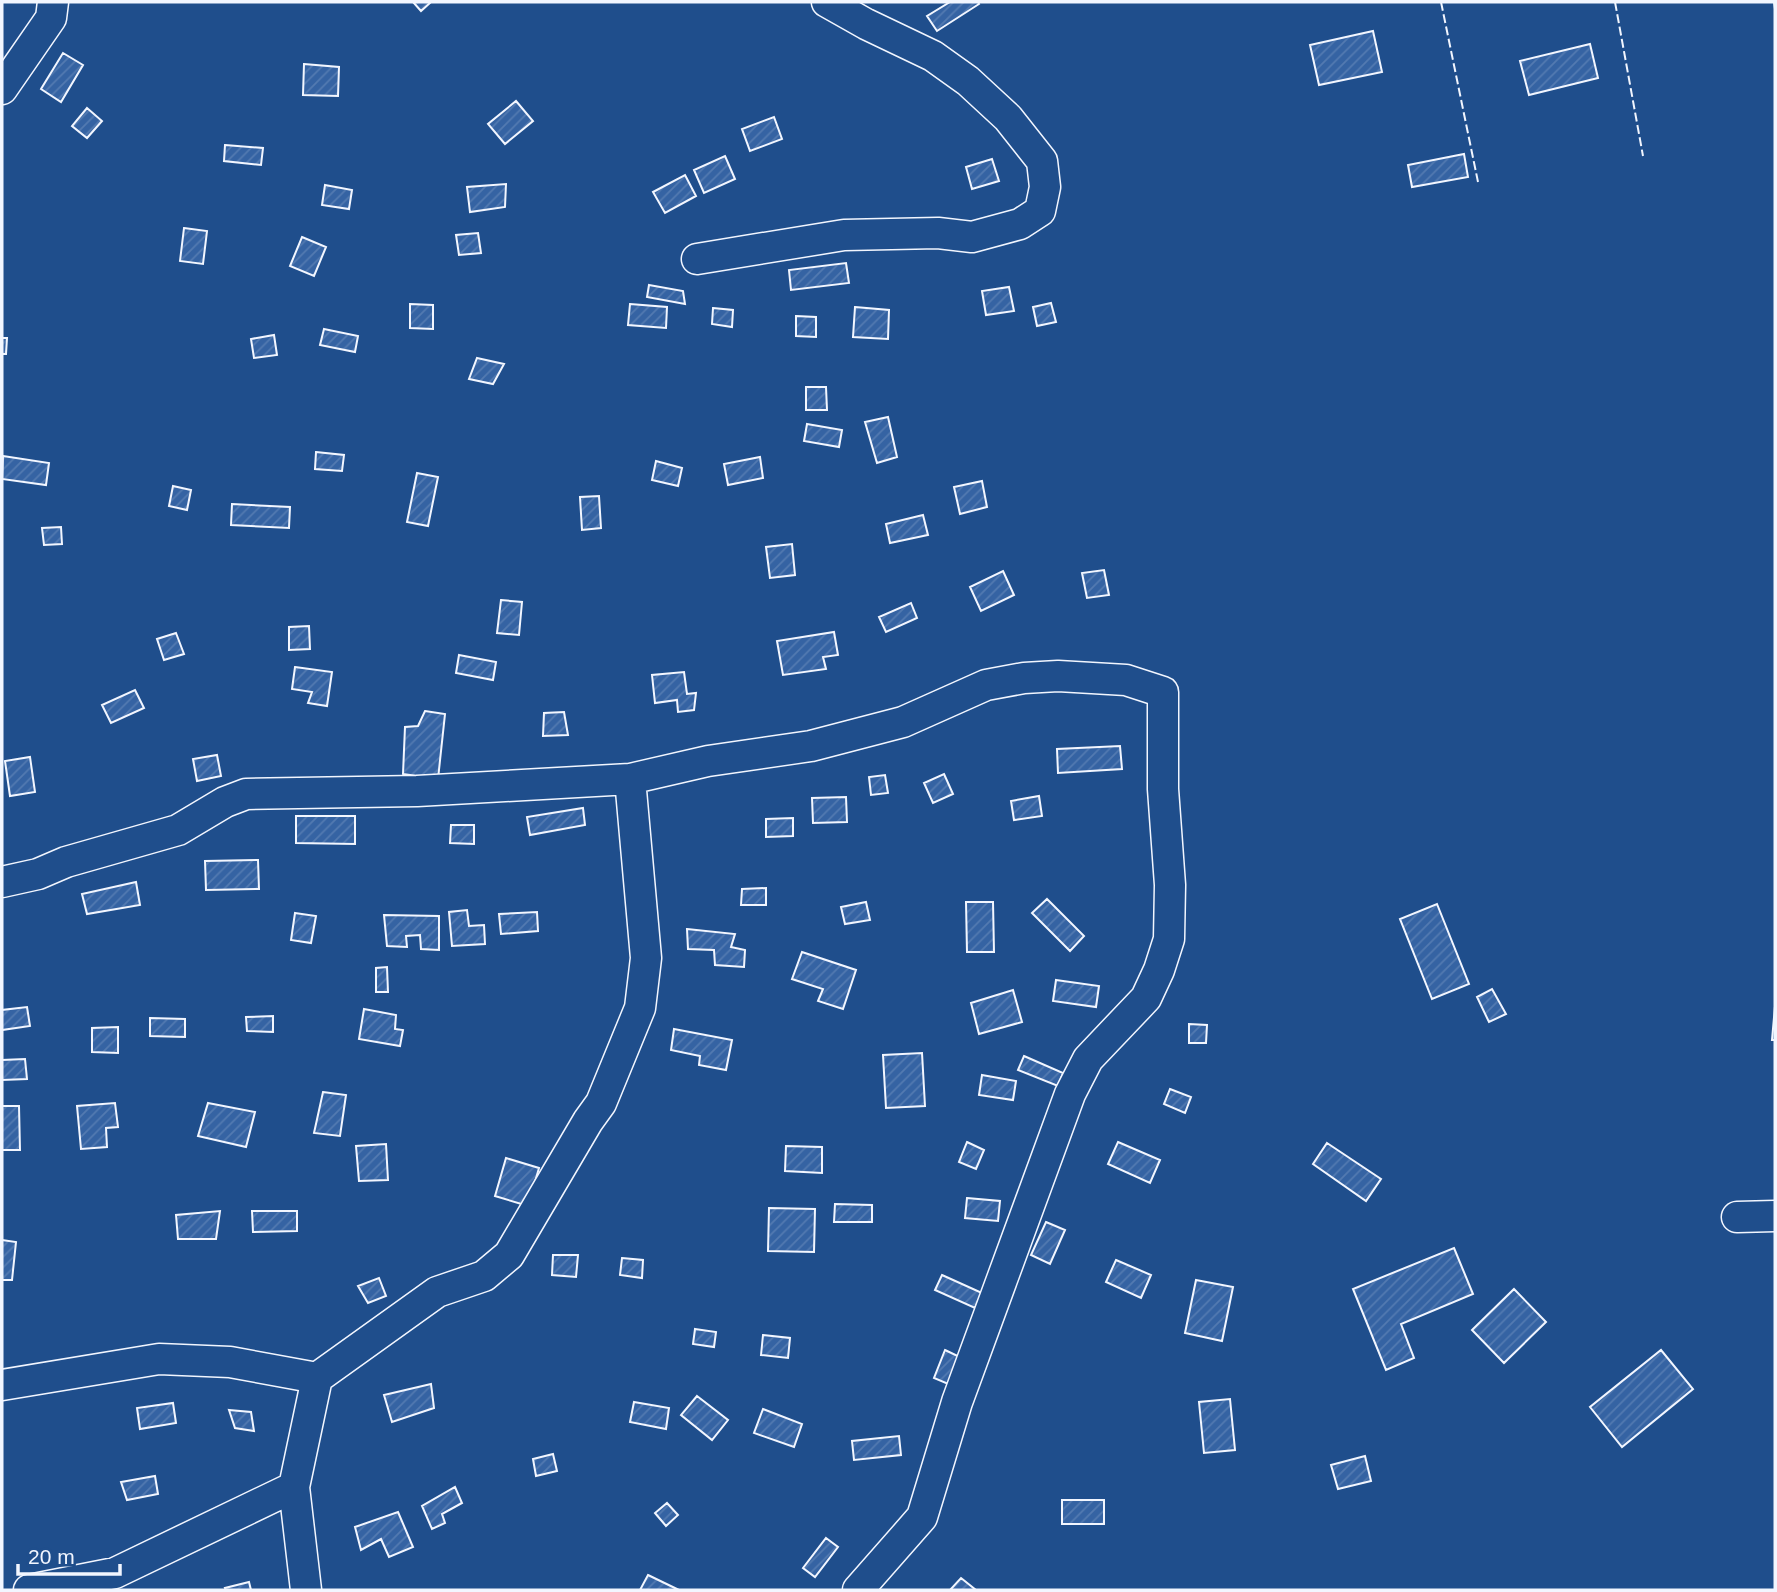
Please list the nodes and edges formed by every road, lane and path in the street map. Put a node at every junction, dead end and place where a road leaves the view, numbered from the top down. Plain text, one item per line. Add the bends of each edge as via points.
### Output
1 (52, 2) edge
2 (827, 2) edge
3 (2, 89) edge
4 (697, 259) dead end
5 (629, 779) junction
6 (2, 882) edge
7 (1775, 1216) edge
8 (1737, 1217) dead end
9 (317, 1377) junction
10 (2, 1385) edge
11 (294, 1488) junction
12 (29, 1590) edge
13 (306, 1590) edge
14 (858, 1590) edge

1 - 3 street via 51,18
2 - 4 street via 933,56 1008,118 1042,162 1045,187 1040,211 1020,225 972,237 844,235
5 - 6 street via 417,791 246,794 178,830
5 - 9 street via 646,958 639,1008 601,1104 509,1255 484,1276 437,1292
5 - 14 street via 708,761 811,746 903,722 986,685 1024,678 1126,680 1163,692 1163,789 1170,885 1169,939 1159,970 1146,998 1088,1059 1070,1094 957,1402 922,1517
7 - 8 street
9 - 10 street via 230,1362 159,1359
9 - 11 street
11 - 12 street via 115,1573
11 - 13 street

